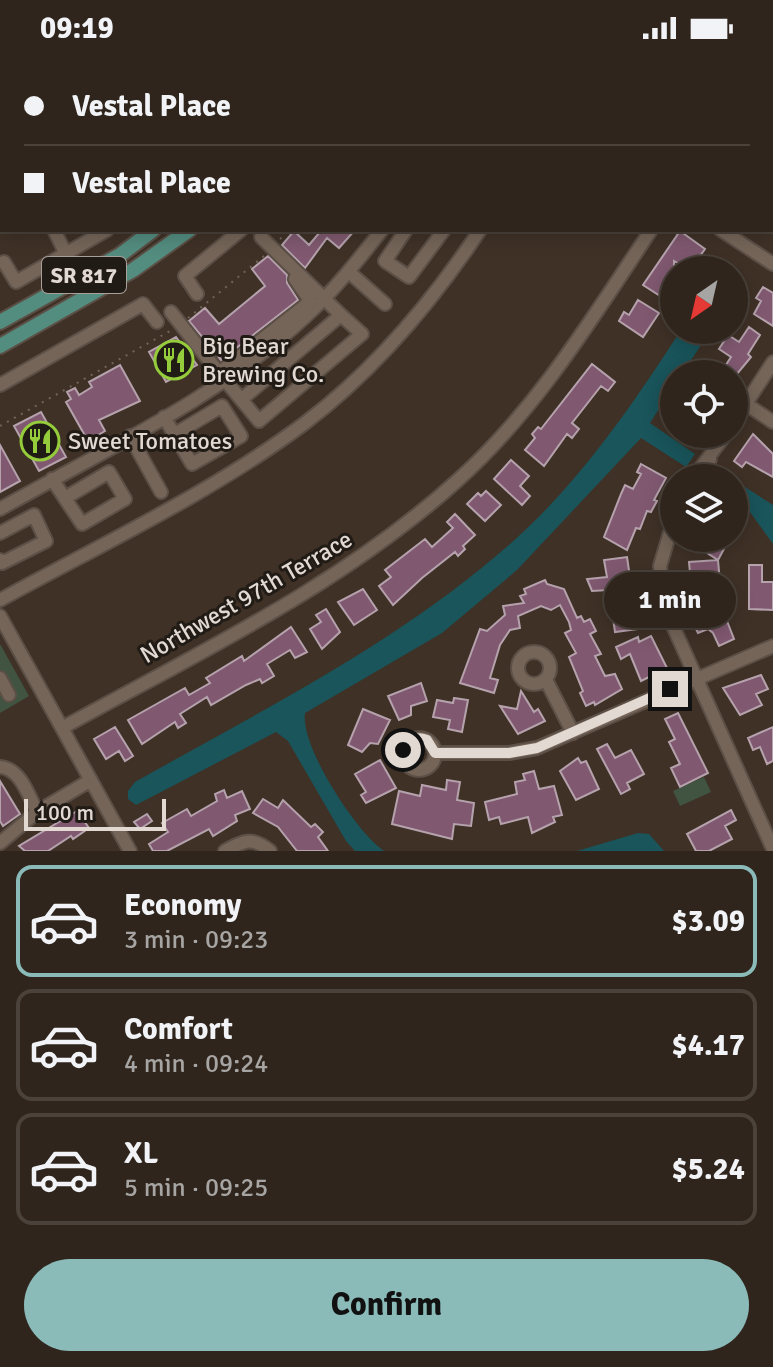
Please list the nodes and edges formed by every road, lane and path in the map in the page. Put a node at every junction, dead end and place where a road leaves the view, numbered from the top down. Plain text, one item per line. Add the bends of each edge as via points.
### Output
1 (55, 232) edge
2 (104, 232) edge
3 (150, 232) edge
4 (162, 232) edge
5 (186, 232) edge
6 (239, 232) edge
7 (287, 232) edge
8 (380, 232) edge
9 (405, 232) edge
10 (443, 232) edge
11 (479, 232) edge
12 (650, 232) edge
13 (724, 232) edge
14 (261, 237) dead end
15 (140, 240) junction
16 (277, 243) dead end
17 (66, 254) junction
18 (276, 254) junction
19 (151, 259) junction
20 (4, 262) dead end
21 (773, 264) edge
22 (349, 272) junction
23 (297, 277) junction
24 (101, 288) junction
25 (197, 294) dead end
26 (324, 298) junction
27 (385, 304) dead end
28 (171, 312) dead end
29 (341, 315) junction
30 (0, 322) edge
31 (157, 322) dead end
32 (180, 324) junction
33 (0, 346) edge
34 (773, 362) edge
35 (222, 376) junction
36 (0, 385) edge
37 (242, 399) junction
38 (748, 401) edge
39 (748, 405) edge
40 (164, 417) junction
41 (773, 422) edge
42 (0, 426) edge
43 (175, 434) junction
44 (130, 436) junction
45 (717, 448) edge
46 (710, 459) junction
47 (87, 460) junction
48 (706, 464) edge
49 (709, 464) edge
50 (52, 479) junction
51 (96, 479) junction
52 (161, 492) dead end
53 (65, 498) junction
54 (0, 509) edge
55 (0, 533) edge
56 (664, 552) edge
57 (0, 560) edge
58 (0, 600) edge
59 (0, 617) edge
60 (773, 646) edge
61 (0, 678) edge
62 (695, 678) junction
63 (546, 680) dead end
64 (9, 695) dead end
65 (62, 728) junction
66 (573, 733) junction
67 (435, 753) dead end
68 (0, 767) edge
69 (91, 780) junction
70 (37, 812) junction
71 (0, 843) edge
72 (773, 849) edge
73 (130, 851) edge
74 (225, 851) edge
75 (270, 851) edge

1 - 17 street
2 - 17 street
3 - 15 main road, SR 817
4 - 19 main road
5 - 19 main road, SR 817
6 - 25 street via 185,276
7 - 16 path
8 - 22 street
9 - 10 street via 385,261 409,277
11 - 58 street via 413,321 305,422 241,466
12 - 65 street, Northwest 97th Terrace via 523,413 460,479 332,577
13 - 21 street
14 - 18 street
15 - 24 main road via 133,260
15 - 30 main road, SR 817
17 - 20 street via 16,282
18 - 23 street
18 - 32 path
19 - 24 main road, SR 817
22 - 26 street
22 - 27 street
23 - 26 street
23 - 35 street via 309,299 306,305
24 - 33 main road, SR 817
26 - 29 street
26 - 35 street via 278,341
28 - 32 street
29 - 37 street
29 - 37 street via 362,334 327,367 259,421
31 - 36 street via 143,304
32 - 35 street
32 - 42 path
34 - 38 street
35 - 37 street
35 - 40 street
39 - 41 street
40 - 43 street
40 - 44 street
43 - 43 street via 192,464 241,436 222,406
44 - 47 street
44 - 52 street
45 - 46 street
46 - 48 street
46 - 49 street
47 - 50 street
47 - 51 street
50 - 53 street
50 - 54 street
51 - 53 street
51 - 53 street via 109,472 125,499 82,524
55 - 57 street via 34,515 46,541
56 - 62 street via 660,566 664,606
59 - 65 street
60 - 62 street
61 - 64 street
62 - 66 street
62 - 72 street
63 - 66 street
65 - 69 street
66 - 67 street via 509,753
68 - 70 street via 16,774
69 - 70 street
69 - 73 street
70 - 71 street
74 - 75 street via 245,840

